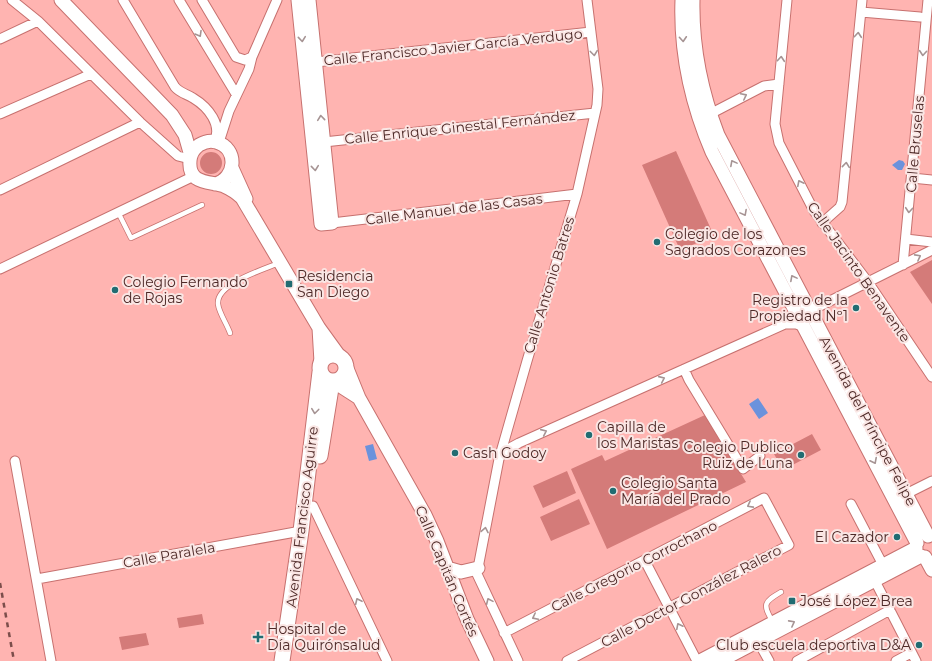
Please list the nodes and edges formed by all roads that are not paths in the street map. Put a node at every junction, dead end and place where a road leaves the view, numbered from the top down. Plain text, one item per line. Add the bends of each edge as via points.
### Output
1 (12, 0) edge
2 (61, 0) edge
3 (123, 0) edge
4 (179, 0) edge
5 (202, 0) edge
6 (277, 0) edge
7 (298, 0) edge
8 (309, 0) edge
9 (588, 0) edge
10 (682, 0) edge
11 (693, 0) edge
12 (787, 0) edge
13 (862, 0) edge
14 (928, 0) edge
15 (860, 12) junction
16 (926, 17) edge
17 (38, 21) junction
18 (591, 32) junction
19 (0, 39) edge
20 (252, 57) junction
21 (316, 62) junction
22 (91, 74) junction
23 (779, 84) junction
24 (236, 94) junction
25 (595, 113) junction
26 (0, 114) edge
27 (710, 114) junction
28 (172, 115) junction
29 (140, 122) junction
30 (214, 142) junction
31 (324, 142) junction
32 (190, 158) junction
33 (232, 168) junction
34 (194, 176) junction
35 (912, 178) junction
36 (932, 180) edge
37 (214, 184) junction
38 (0, 190) edge
39 (576, 194) junction
40 (202, 205) dead end
41 (251, 210) junction
42 (118, 212) junction
43 (332, 223) junction
44 (822, 223) junction
45 (906, 239) junction
46 (932, 242) edge
47 (932, 250) edge
48 (280, 262) junction
49 (903, 265) junction
50 (0, 269) edge
51 (868, 282) junction
52 (810, 311) junction
53 (805, 327) junction
54 (319, 328) junction
55 (230, 333) dead end
56 (343, 361) junction
57 (321, 367) junction
58 (684, 369) junction
59 (932, 377) edge
60 (333, 382) junction
61 (359, 398) junction
62 (760, 456) dead end
63 (500, 459) junction
64 (15, 461) dead end
65 (932, 481) edge
66 (906, 494) junction
67 (852, 504) dead end
68 (313, 506) junction
69 (775, 519) joint
70 (301, 531) junction
71 (924, 548) edge
72 (644, 561) junction
73 (883, 565) junction
74 (447, 568) junction
75 (932, 570) edge
76 (477, 571) junction
77 (36, 579) junction
78 (874, 579) junction
79 (781, 592) dead end
80 (456, 594) junction
81 (669, 607) junction
82 (890, 610) junction
83 (773, 622) junction
84 (504, 633) junction
85 (758, 641) junction
86 (913, 657) edge
87 (51, 661) edge
88 (282, 661) edge
89 (291, 661) edge
90 (387, 661) edge
91 (487, 661) edge
92 (518, 661) edge
93 (567, 661) edge
94 (697, 661) edge
95 (700, 661) edge
96 (720, 661) edge
97 (769, 661) edge
98 (797, 661) edge
99 (896, 661) edge

1 - 17 street
2 - 28 street
3 - 30 street via 175,87 198,101 212,117 217,132
4 -> 24 street
5 - 20 street via 236,57 245,60
6 - 20 street
7 -> 43 street via 321,224
8 - 21 street
9 - 18 street, Calle Antonio Batres
10 -> 53 street, Avenida del Príncipe Felipe via 685,62 693,99 705,134
11 - 27 street, Avenida del Príncipe Felipe via 696,54
23 -> 12 street, Calle Jacinto Benavente
13 - 15 street
14 - 16 street, Calle Bruselas
15 - 16 street
44 -> 15 street via 842,202
16 -> 35 street, Calle Bruselas
17 - 19 street
17 - 22 street
18 - 21 street, Calle Francisco Javier García Verdugo
18 -> 25 street, Calle Antonio Batres via 598,89
20 - 24 street via 249,69
31 -> 21 street
22 - 26 street
22 - 29 street
27 -> 23 street via 764,86
44 -> 23 street, Calle Jacinto Benavente via 810,205 779,143 776,133
24 - 30 street
25 - 31 street, Calle Enrique Ginestal Fernández
25 - 39 street, Calle Antonio Batres
52 -> 27 street, Avenida del Príncipe Felipe via 718,135
28 - 30 street via 190,130
28 - 32 street via 185,135
29 - 32 street via 178,156
29 - 38 street
30 - 32 street via 197,146
30 - 33 street, Calle Capitán Cortés via 230,153
31 - 43 street
32 - 34 street via 190,168
33 - 37 street via 225,179
33 - 41 street, Calle Capitán Cortés
34 - 37 street, Calle Capitán Cortés via 203,182
34 - 42 street
35 - 36 street
35 -> 45 street, Calle Bruselas
37 - 41 street, Calle Capitán Cortés via 225,186 236,193
39 - 43 street, Calle Manuel de las Casas
39 - 63 street, Calle Antonio Batres
40 - 42 lane via 130,238
41 - 48 street, Calle Capitán Cortés
42 - 50 street
44 - 51 street, Calle Jacinto Benavente
45 - 46 street
45 - 49 street, Calle Bruselas
49 -> 47 street
48 - 54 street, Calle Capitán Cortés
48 - 55 lane via 227,286 220,294 218,305
49 - 51 street
51 - 52 street
51 - 59 street, Calle Jacinto Benavente
52 - 66 street, Avenida del Príncipe Felipe
53 - 58 street via 785,324
53 -> 71 street, Avenida del Príncipe Felipe
54 - 56 street, Calle Capitán Cortés
54 - 57 street, Calle Capitán Cortés
56 - 57 main road via 330,355
56 - 60 main road via 346,372 343,377
56 - 61 street, Calle Capitán Cortés
57 - 60 main road, Calle Capitán Cortés via 326,380
57 -> 70 main road, Avenida Francisco Aguirre
58 - 62 street via 743,468
63 -> 58 street via 508,449 519,443
60 - 61 street, Calle Capitán Cortés
60 - 68 main road, Avenida Francisco Aguirre
61 - 74 street, Calle Capitán Cortés via 425,515
76 -> 63 street, Calle Antonio Batres
64 - 77 street
65 - 66 street
66 - 71 street, Avenida del Príncipe Felipe
67 - 73 street
68 - 89 main road, Avenida Francisco Aguirre
90 -> 68 street
69 -> 72 street, Calle Gregorio Corrochano via 764,498
69 - 81 street, Calle Doctor González Ralero via 789,545
70 - 77 street, Calle Paralela
70 - 88 main road, Avenida Francisco Aguirre
71 - 73 street
71 - 75 street, Avenida del Príncipe Felipe
71 - 78 street
72 - 81 street
72 -> 84 street, Calle Gregorio Corrochano
73 - 83 street
74 - 76 street via 461,572
74 - 80 street, Calle Capitán Cortés
76 - 80 street
84 -> 76 street
77 - 87 street
78 - 82 street
85 -> 78 street
79 - 83 lane via 766,603 766,609
80 - 91 street, Calle Capitán Cortés
81 - 93 street, Calle Doctor González Ralero
94 -> 81 street
82 - 86 street
82 - 98 street
83 - 95 street
84 - 92 street
85 - 96 street
85 - 97 street
86 - 99 street

